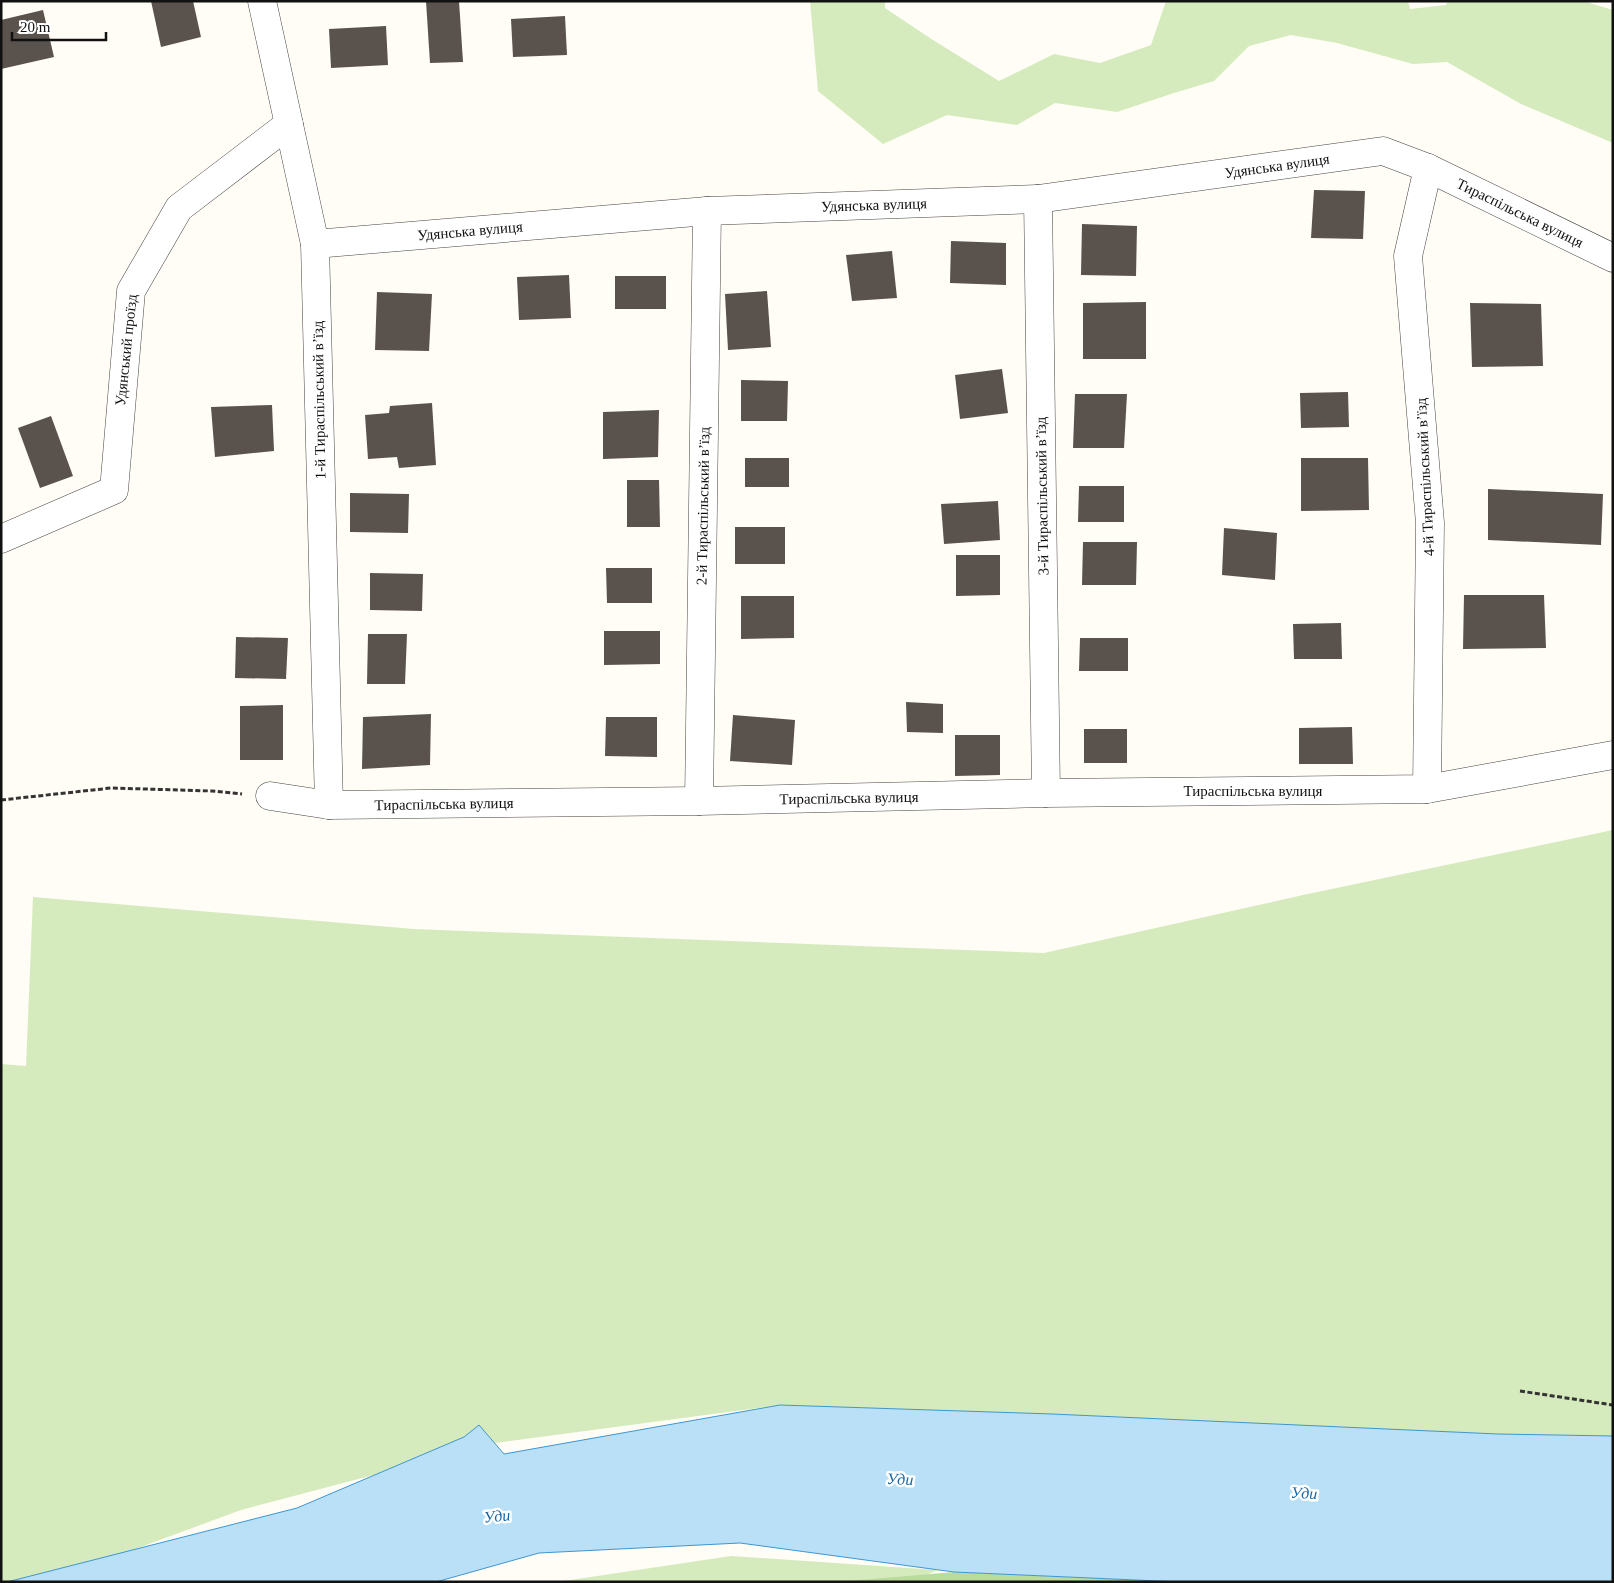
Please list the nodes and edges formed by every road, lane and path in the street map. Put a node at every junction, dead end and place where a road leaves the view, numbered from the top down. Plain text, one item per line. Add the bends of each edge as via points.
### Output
1 (262, 1) edge
2 (289, 124) junction
3 (1428, 168) junction
4 (1038, 200) junction
5 (707, 211) junction
6 (315, 244) junction
7 (1613, 258) edge
8 (1, 539) edge
9 (1613, 755) edge
10 (1427, 790) junction
11 (1046, 793) junction
12 (270, 796) joint
13 (1, 800) edge
14 (699, 801) junction
15 (329, 805) junction
16 (1520, 1391) dead end
17 (1613, 1405) edge

1 - 2 street, 1-й Тираспільський в’їзд
2 - 6 street, 1-й Тираспільський в’їзд
2 - 8 street, Удянський проїзд via 179,208 130,290 114,490
3 - 4 street, Удянська вулиця via 1383,151
3 - 7 street, Тираспільська вулиця
3 - 10 street, 4-й Тираспільський в’їзд via 1408,256 1430,522
4 - 5 street, Удянська вулиця
4 - 11 street, 3-й Тираспільський в’їзд
5 - 6 street, Удянська вулиця
5 - 14 street, 2-й Тираспільський в’їзд
6 - 15 street, 1-й Тираспільський в’їзд
9 - 10 street, Тираспільська вулиця
10 - 11 street, Тираспільська вулиця
11 - 14 street, Тираспільська вулиця
12 - 13 path via 111,788
12 - 15 street, Тираспільська вулиця
14 - 15 street, Тираспільська вулиця
16 - 17 path

